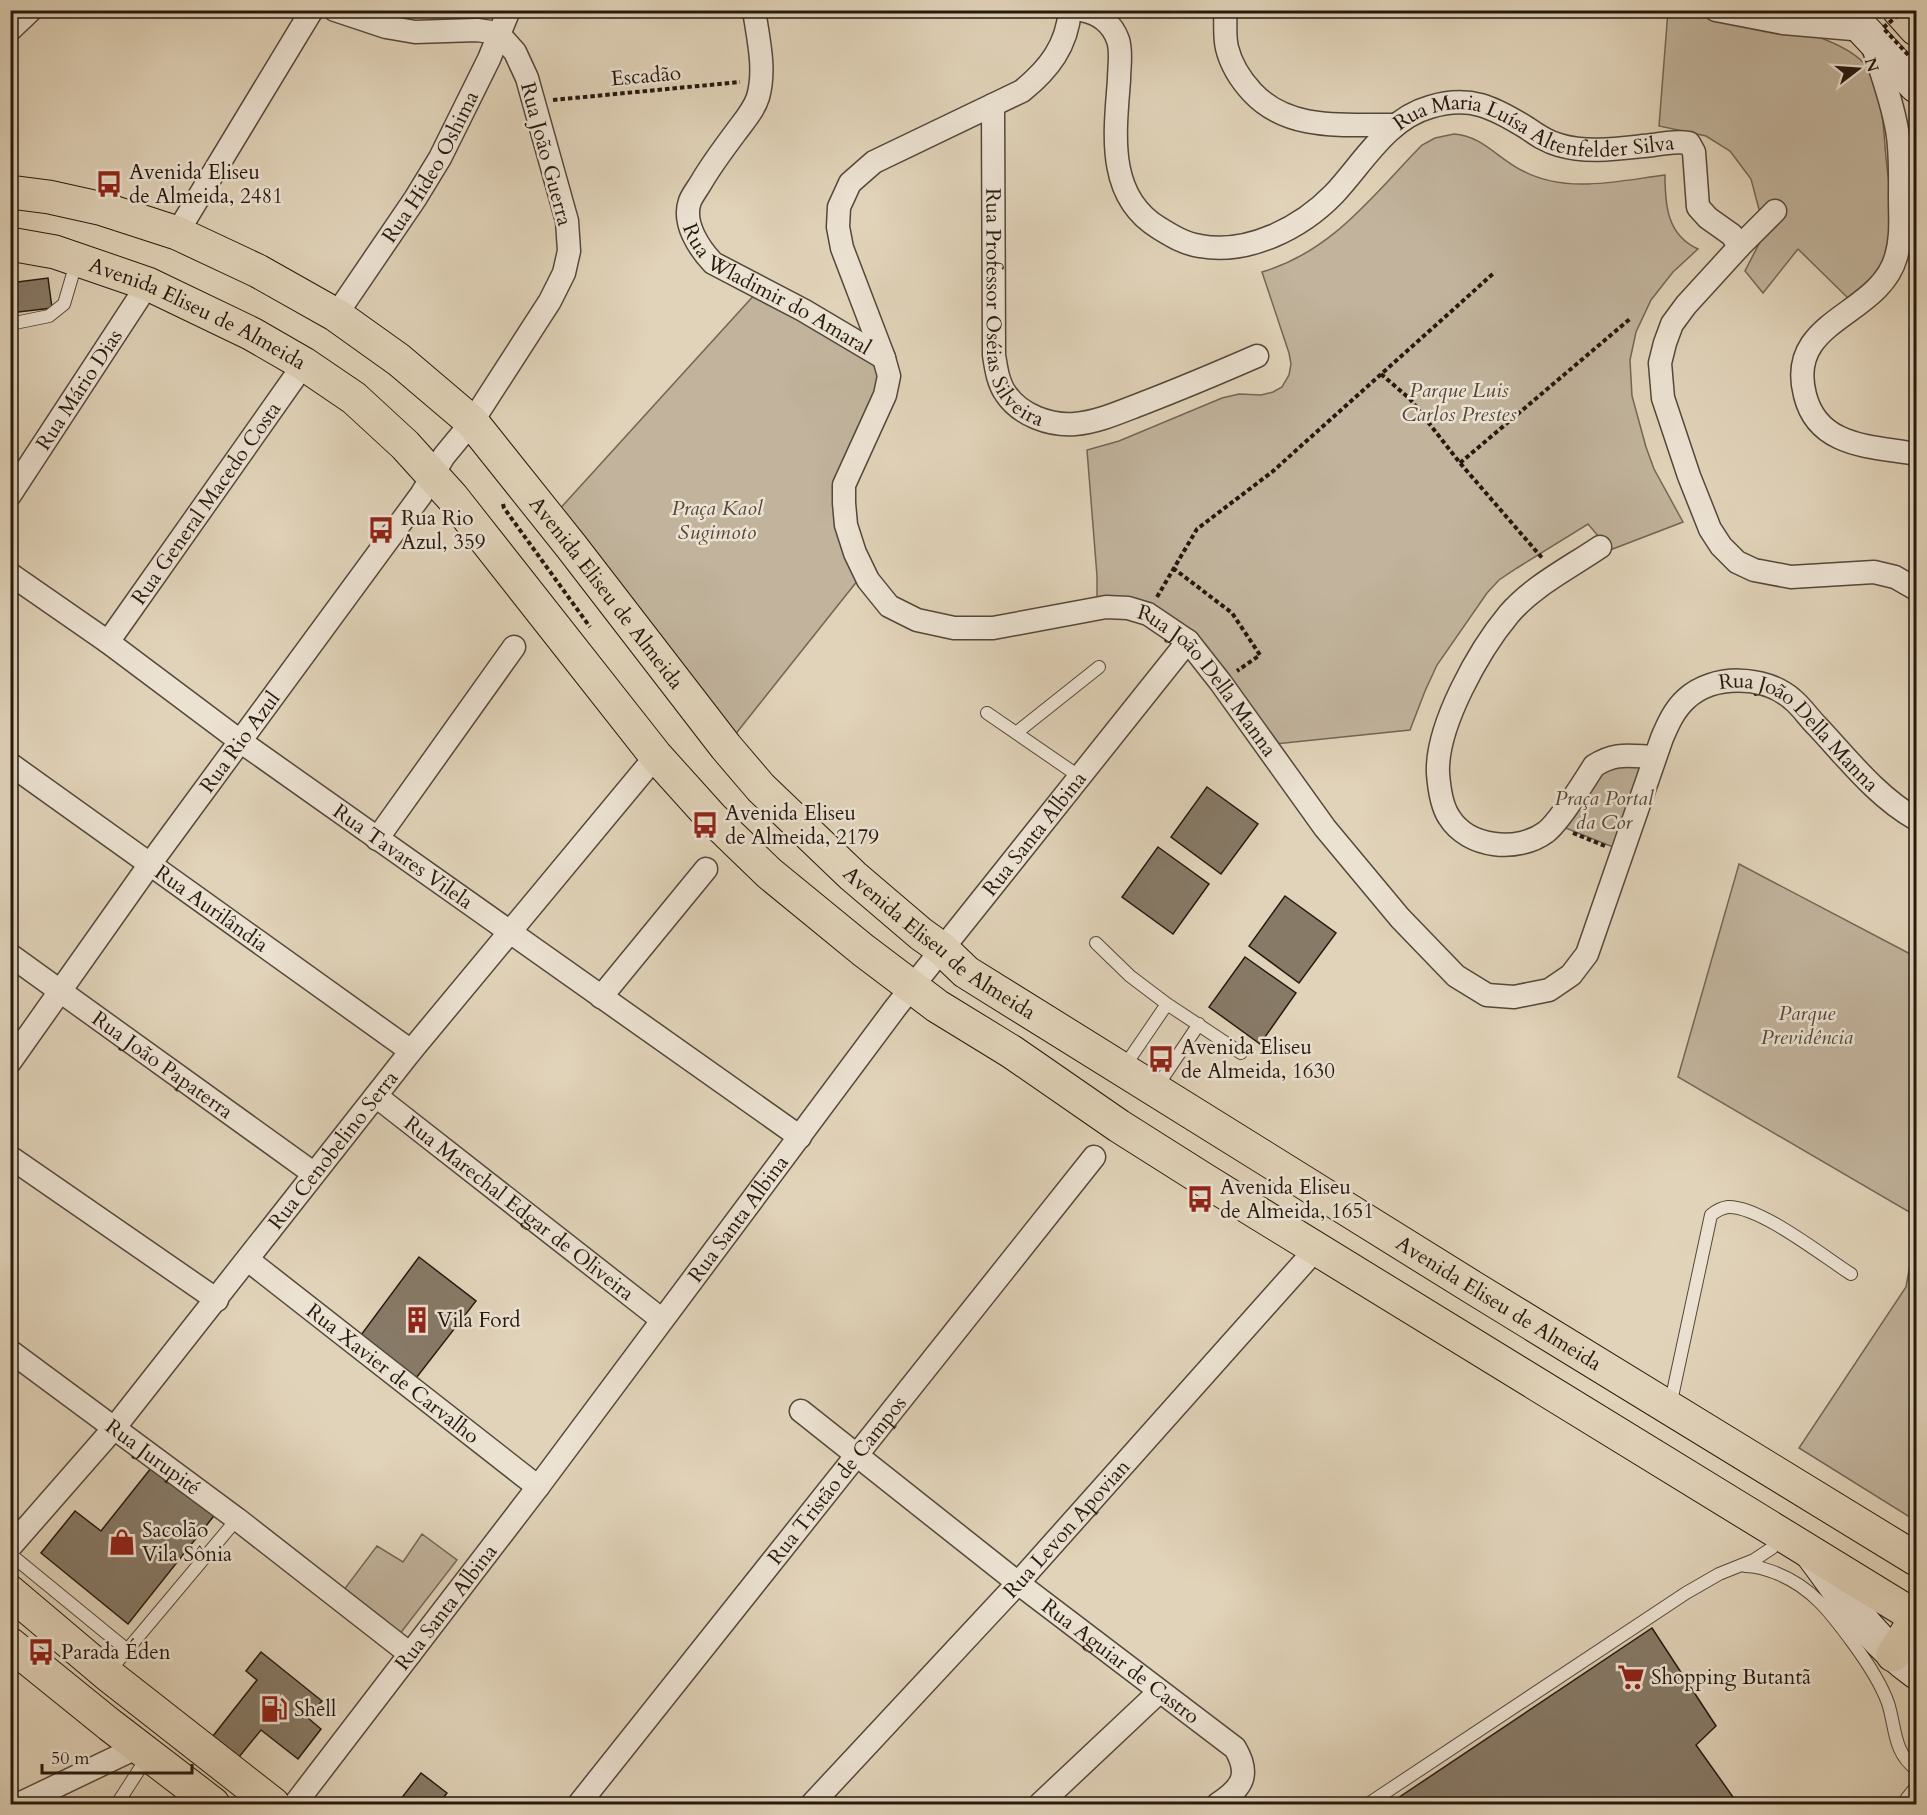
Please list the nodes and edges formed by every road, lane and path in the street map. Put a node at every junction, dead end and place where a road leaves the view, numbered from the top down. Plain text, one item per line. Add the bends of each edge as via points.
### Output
1 (31, 10) edge
2 (312, 10) edge
3 (335, 10) edge
4 (509, 10) edge
5 (754, 10) edge
6 (1070, 10) edge
7 (1082, 10) edge
8 (1225, 10) edge
9 (1716, 10) edge
10 (1899, 10) edge
11 (1904, 10) edge
12 (1859, 26) edge
13 (1917, 29) edge
14 (10, 30) edge
15 (498, 33) junction
16 (1917, 63) edge
17 (761, 80) junction
18 (1917, 86) edge
19 (534, 102) junction
20 (993, 105) junction
21 (1396, 125) junction
22 (10, 192) edge
23 (1775, 211) dead end
24 (177, 233) junction
25 (10, 244) edge
26 (1739, 247) junction
27 (77, 259) junction
28 (1495, 272) dead end
29 (148, 284) junction
30 (336, 315) junction
31 (1631, 318) dead end
32 (10, 324) edge
33 (1257, 356) dead end
34 (884, 358) junction
35 (304, 364) junction
36 (1381, 374) junction
37 (472, 422) junction
38 (1917, 454) edge
39 (1460, 463) junction
40 (432, 477) junction
41 (10, 495) edge
42 (1600, 547) dead end
43 (1173, 568) junction
44 (10, 574) edge
45 (1557, 575) junction
46 (1917, 589) edge
47 (1148, 614) junction
48 (1188, 641) junction
49 (108, 642) junction
50 (514, 648) dead end
51 (1100, 667) dead end
52 (1221, 683) junction
53 (987, 713) dead end
54 (1016, 733) junction
55 (240, 741) junction
56 (656, 756) junction
57 (1654, 757) junction
58 (10, 764) edge
59 (1080, 777) junction
60 (1917, 819) edge
61 (1553, 825) junction
62 (377, 839) junction
63 (1622, 854) junction
64 (150, 864) junction
65 (706, 869) dead end
66 (509, 932) junction
67 (1096, 942) dead end
68 (942, 949) junction
69 (10, 955) edge
70 (912, 987) junction
71 (62, 991) junction
72 (601, 997) junction
73 (1167, 1004) junction
74 (1199, 1024) junction
75 (411, 1051) junction
76 (1241, 1053) dead end
77 (10, 1062) edge
78 (1122, 1069) junction
79 (1155, 1090) junction
80 (376, 1096) junction
81 (800, 1137) junction
82 (10, 1157) edge
83 (1094, 1157) dead end
84 (313, 1173) junction
85 (1316, 1249) junction
86 (248, 1260) junction
87 (1851, 1274) dead end
88 (217, 1300) junction
89 (661, 1319) junction
90 (10, 1351) edge
91 (1669, 1407) junction
92 (801, 1411) dead end
93 (115, 1427) junction
94 (858, 1456) junction
95 (538, 1487) junction
96 (237, 1519) junction
97 (1777, 1532) junction
98 (10, 1547) edge
99 (10, 1554) edge
100 (1812, 1554) junction
101 (1917, 1559) edge
102 (1735, 1567) junction
103 (1018, 1583) junction
104 (10, 1592) edge
105 (1917, 1617) edge
106 (10, 1644) edge
107 (410, 1654) junction
108 (117, 1661) junction
109 (1905, 1663) edge
110 (1159, 1692) junction
111 (144, 1751) junction
112 (1917, 1769) edge
113 (1917, 1786) edge
114 (259, 1797) edge
115 (1228, 1798) edge
116 (1907, 1798) dead end
117 (19, 1804) edge
118 (117, 1804) edge
119 (213, 1804) edge
120 (295, 1804) edge
121 (579, 1804) edge
122 (812, 1804) edge
123 (1040, 1804) edge
124 (1368, 1804) edge

1 - 14 street
2 - 24 street
3 - 15 street via 415,32
4 - 15 street, Rua Hideo Oshima
5 - 17 street, Rua Wladimir do Amaral
6 - 20 street, Rua João Della Manna via 1064,42 1052,63 1022,91
7 - 21 street, Rua Maria Luísa Altenfelder Silva via 1105,20 1119,41 1115,141 1120,176 1141,215 1176,239 1199,246 1243,246 1302,220 1333,195
8 - 21 street via 1227,46 1233,64 1259,100 1294,119
9 - 12 street via 1783,23
10 - 13 main road
11 - 16 path, bridge via 1883,28
12 - 18 main road
12 - 38 street via 1887,90 1897,129 1900,233 1896,258 1888,274 1852,310 1821,332 1808,349 1802,385 1817,423 1833,436
15 - 19 street, Rua João Guerra via 515,52
15 - 30 street, Rua Hideo Oshima via 440,158
17 - 19 path, Escadão
17 - 34 street, Rua Wladimir do Amaral via 748,115 690,202 693,234 713,263
19 - 37 street, Rua João Guerra via 567,221 569,251 564,273 550,301
20 - 33 street, Rua Professor Oséias Silveira via 994,355 1004,393 1016,406 1052,422 1073,424 1101,419
20 - 34 street, Rua João Della Manna via 874,162 850,183 839,207 837,227 842,248
21 - 26 street, Rua Maria Luísa Altenfelder Silva via 1427,107 1466,102 1486,105 1542,138 1576,149 1689,143 1694,152 1698,207 1732,235
22 - 24 main road, Avenida Eliseu de Almeida via 103,209
23 - 26 street
24 - 30 main road, Avenida Eliseu de Almeida via 258,271
25 - 27 main road, Avenida Eliseu de Almeida
26 - 46 street via 1672,324 1660,363 1663,398 1710,529 1737,562 1754,570 1791,577 1874,572 1895,577
27 - 29 main road, Avenida Eliseu de Almeida
27 - 32 lane via 64,304 49,316
28 - 36 path
29 - 35 main road, Avenida Eliseu de Almeida
29 - 41 street, Rua Mário Dias
30 - 37 main road, Avenida Eliseu de Almeida via 399,360
31 - 39 path
34 - 47 street, Rua João Della Manna via 888,376 885,395 844,485 844,503 855,553 868,580 889,606 917,620 954,628 993,628 1106,607
35 - 40 main road, Avenida Eliseu de Almeida via 376,417
35 - 49 street, Rua General Macedo Costa
36 - 39 path via 1410,399
36 - 43 path via 1272,472 1197,529
37 - 40 street, Rua Rio Azul
37 - 68 main road, Avenida Eliseu de Almeida via 761,788 853,876
39 - 45 path
40 - 55 street, Rua Rio Azul
40 - 56 main road, Avenida Eliseu de Almeida via 452,497
42 - 45 street
43 - 47 path
43 - 52 path via 1232,613 1260,655
44 - 49 street, Rua Tavares Vilela
45 - 61 street via 1510,612 1486,643 1444,730 1438,772 1441,797 1449,817 1475,839 1501,845 1522,843 1544,834
47 - 48 street, Rua João Della Manna
48 - 52 street, Rua João Della Manna
48 - 59 street, Rua Santa Albina
49 - 55 street, Rua Tavares Vilela
50 - 62 street
51 - 54 lane
52 - 63 street, Rua João Della Manna via 1325,828 1400,918 1456,976 1487,995 1514,997 1549,990 1571,975 1587,954
53 - 54 lane
54 - 59 lane
55 - 62 street, Rua Tavares Vilela
55 - 64 street, Rua Rio Azul
56 - 66 street, Rua Cenobelino Serra
56 - 70 main road, Avenida Eliseu de Almeida via 769,873
57 - 60 street, Rua João Della Manna via 1674,713 1687,698 1720,683 1747,680 1769,685 1791,698 1876,790
57 - 61 street via 1612,757 1594,766
57 - 63 street, Rua João Della Manna
58 - 64 street, Rua Aurilândia
59 - 68 street, Rua Santa Albina
61 - 63 path
62 - 66 street, Rua Tavares Vilela
64 - 71 street, Rua Rio Azul
64 - 75 street, Rua Aurilândia
65 - 72 street
66 - 72 street, Rua Tavares Vilela
66 - 75 street, Rua Cenobelino Serra
67 - 73 lane via 1130,976
68 - 70 street, Rua Santa Albina
68 - 78 main road, Avenida Eliseu de Almeida via 966,972
69 - 71 street, Rua João Papaterra
70 - 81 street, Rua Santa Albina
70 - 85 main road, Avenida Eliseu de Almeida via 1119,1126
71 - 77 street, Rua Rio Azul
71 - 84 street, Rua João Papaterra
72 - 81 street, Rua Tavares Vilela
73 - 74 lane
73 - 78 lane
74 - 76 lane
74 - 79 lane
75 - 80 street, Rua Cenobelino Serra
78 - 79 main road, Avenida Eliseu de Almeida
79 - 91 main road, Avenida Eliseu de Almeida
80 - 84 street, Rua Cenobelino Serra
80 - 89 street, Rua Marechal Edgar de Oliveira
81 - 89 street, Rua Santa Albina
82 - 88 street
83 - 94 street, Rua Tristão de Campos
84 - 86 street, Rua Cenobelino Serra
85 - 97 main road, Avenida Eliseu de Almeida
85 - 103 street, Rua Levon Apovian
86 - 88 street, Rua Cenobelino Serra
86 - 95 street, Rua Xavier de Carvalho
87 - 91 lane via 1765,1217 1729,1207 1711,1215
88 - 93 street, Rua Cenobelino Serra
89 - 95 street, Rua Santa Albina
90 - 93 street, Rua Jurupité
91 - 101 main road, Avenida Eliseu de Almeida
92 - 94 street, Rua Aguiar de Castro
93 - 96 street, Rua Jurupité
93 - 98 street, Rua Cenobelino Serra
94 - 103 street, Rua Aguiar de Castro
94 - 121 street, Rua Tristão de Campos
95 - 107 street, Rua Santa Albina
96 - 107 street, Rua Jurupité
96 - 108 lane
97 - 100 main road, Avenida Eliseu de Almeida
97 - 102 lane via 1772,1548
99 - 108 lane
100 - 105 main road, Avenida Eliseu de Almeida
100 - 109 main road via 1874,1637
102 - 112 lane via 1764,1568 1803,1587 1820,1601 1879,1681 1901,1753
102 - 124 lane via 1686,1593
103 - 110 street, Rua Aguiar de Castro
103 - 122 street, Rua Levon Apovian
104 - 108 main road
105 - 109 main road
106 - 111 main road
107 - 120 street, Rua Santa Albina
108 - 114 main road
110 - 115 street, Rua Aguiar de Castro via 1235,1748 1242,1760 1243,1776
110 - 123 street
111 - 117 street
111 - 118 lane
111 - 119 main road
113 - 116 lane

